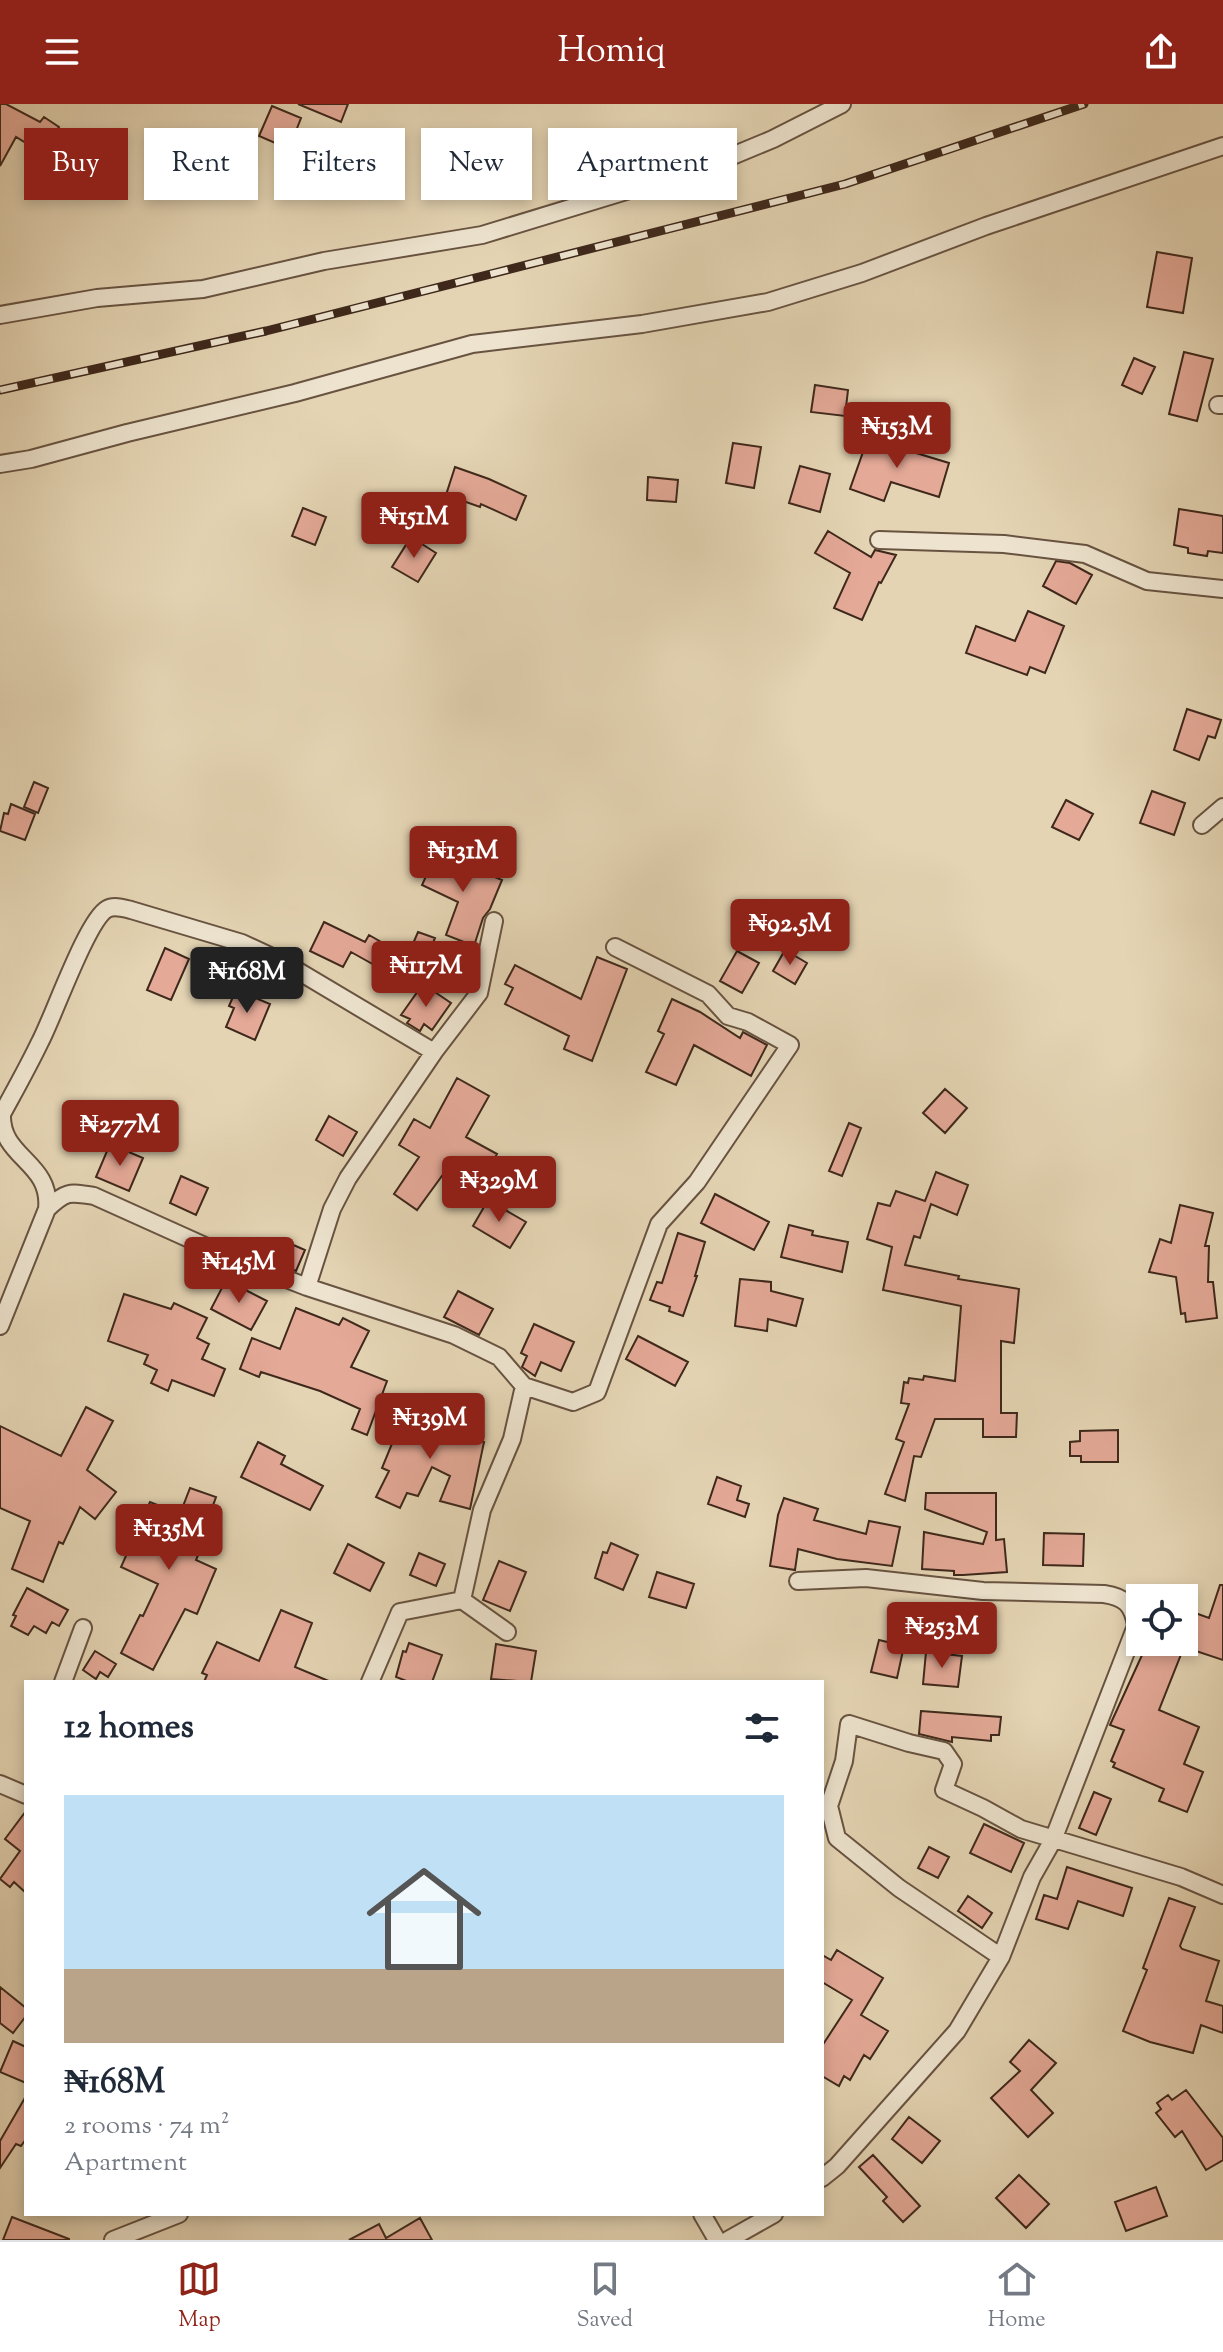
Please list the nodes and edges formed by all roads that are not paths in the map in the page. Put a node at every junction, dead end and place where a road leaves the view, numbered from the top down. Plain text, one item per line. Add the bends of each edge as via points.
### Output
1 (839, 104) edge
2 (1223, 146) edge
3 (0, 315) edge
4 (0, 464) edge
5 (879, 540) dead end
6 (1223, 589) edge
7 (1223, 807) edge
8 (1202, 825) dead end
9 (494, 921) dead end
10 (615, 947) dead end
11 (434, 1052) junction
12 (1, 1113) edge
13 (47, 1209) junction
14 (307, 1287) junction
15 (0, 1326) edge
16 (524, 1386) junction
17 (798, 1581) dead end
18 (462, 1600) junction
19 (83, 1628) dead end
20 (507, 1632) dead end
21 (64, 1680) edge
22 (371, 1680) edge
23 (0, 1784) edge
24 (24, 1794) edge
25 (1053, 1840) junction
26 (1223, 1895) edge
27 (1001, 1957) junction
28 (824, 2176) edge
29 (174, 2216) edge
30 (703, 2216) edge
31 (770, 2216) edge
32 (113, 2240) edge
33 (717, 2240) edge
34 (728, 2240) edge

1 - 3 street via 708,166 482,235 324,261 203,289 97,298
2 - 4 street via 768,302 642,324 472,344
5 - 6 street via 1004,544 1085,554 1147,581
7 - 8 street
9 - 11 street via 479,993
10 - 16 street via 708,994 728,1016 790,1045 697,1182 659,1224 597,1392 573,1402
11 - 12 street via 242,943 117,907 98,918
11 - 14 street via 348,1178 332,1209
12 - 13 street via 1,1127 13,1149 29,1161 47,1188
13 - 14 street via 72,1192 94,1196
13 - 15 street
14 - 16 street via 454,1335 499,1357
16 - 18 street via 512,1439 482,1510
17 - 25 street via 866,1578 983,1591 1104,1594 1121,1597 1133,1609 1136,1626 1127,1652
18 - 20 street
18 - 22 street via 400,1612
19 - 21 street
23 - 24 street
25 - 26 street via 1181,1877
25 - 27 street via 1032,1877
25 - 27 street via 944,1790 953,1764 944,1751 849,1724 829,1806 837,1838 899,1888
27 - 28 street via 957,2031
29 - 32 street
30 - 33 street
31 - 34 street

